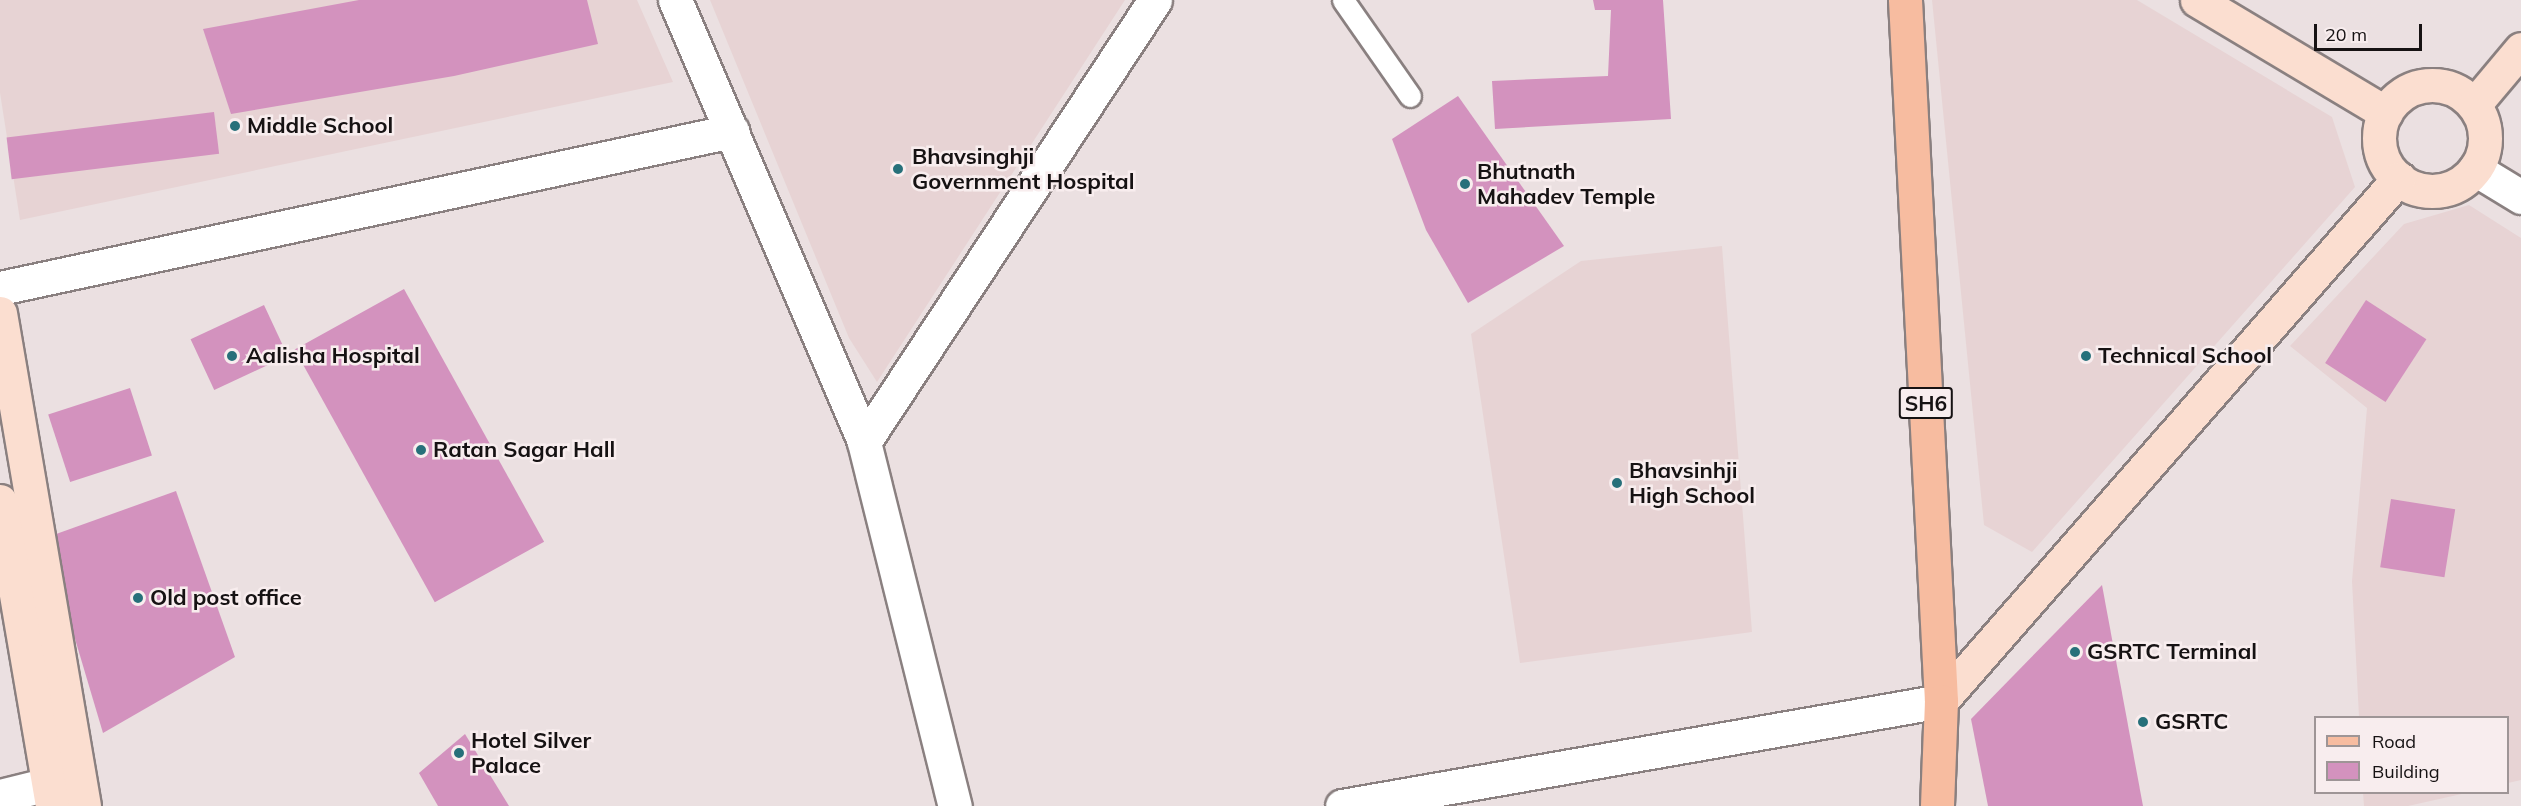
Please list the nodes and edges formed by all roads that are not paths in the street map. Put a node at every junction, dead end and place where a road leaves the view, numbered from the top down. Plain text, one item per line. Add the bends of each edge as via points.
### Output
1 (675, 0) edge
2 (1155, 0) edge
3 (1343, 0) edge
4 (1905, 0) edge
5 (2197, 0) edge
6 (2521, 49) edge
7 (1410, 96) dead end
8 (2474, 105) junction
9 (2386, 113) junction
10 (732, 131) junction
11 (2475, 169) junction
12 (2399, 178) junction
13 (2521, 198) edge
14 (0, 288) edge
15 (0, 313) edge
16 (864, 442) junction
17 (0, 501) edge
18 (1941, 701) junction
19 (50, 795) edge
20 (0, 796) edge
21 (84, 806) edge
22 (955, 806) edge
23 (1342, 806) edge
24 (1936, 806) edge

1 - 10 street
2 - 16 street
3 - 7 lane
4 - 18 main road, SH6
5 - 9 street
6 - 8 street
8 - 9 street via 2453,90 2427,85 2403,94
8 - 11 street via 2485,137 2483,154
9 - 12 street via 2380,130 2381,148 2387,165
10 - 14 street
10 - 16 street
11 - 12 street via 2455,185 2430,191
11 - 13 street
12 - 18 street
15 - 21 street
16 - 22 street
17 - 19 street
18 - 23 street
18 - 24 main road, SH6
19 - 20 street

